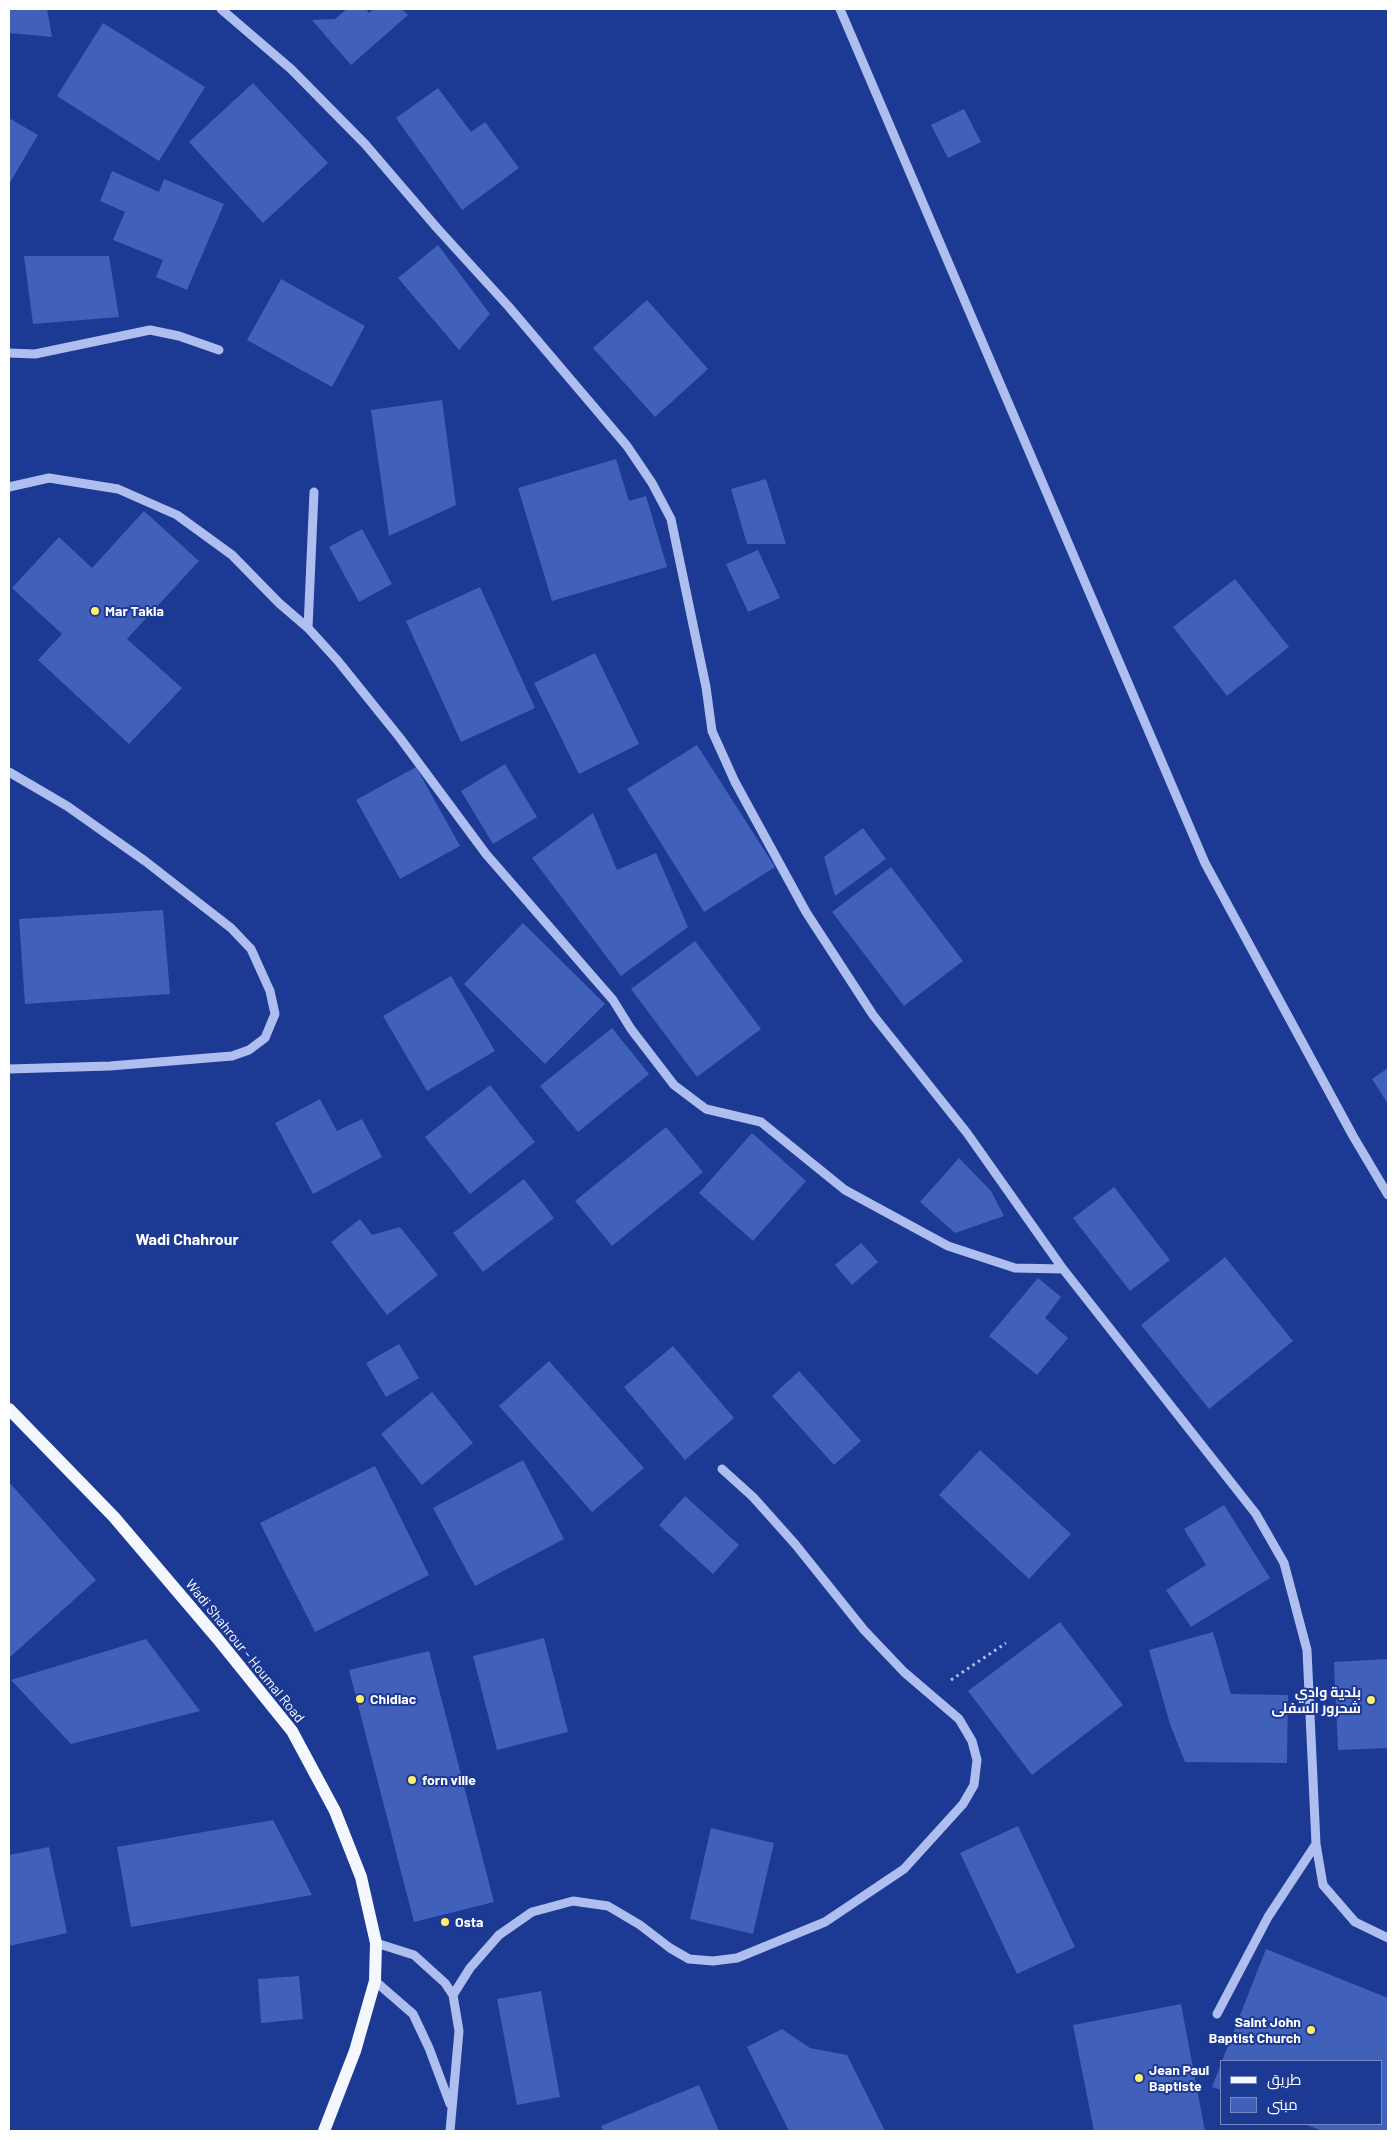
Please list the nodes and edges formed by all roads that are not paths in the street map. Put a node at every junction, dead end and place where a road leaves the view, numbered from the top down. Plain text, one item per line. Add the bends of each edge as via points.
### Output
1 (221, 9) edge
2 (840, 9) edge
3 (220, 350) dead end
4 (9, 353) edge
5 (9, 487) edge
6 (314, 492) dead end
7 (308, 628) junction
8 (9, 772) edge
9 (9, 1069) edge
10 (1388, 1195) edge
11 (1063, 1270) junction
12 (9, 1409) edge
13 (722, 1469) dead end
14 (1316, 1844) junction
15 (1388, 1938) edge
16 (376, 1943) junction
17 (375, 1981) junction
18 (453, 1995) junction
19 (1217, 2014) dead end
20 (451, 2106) junction
21 (324, 2131) edge
22 (450, 2131) edge

1 - 11 street via 292,69 365,144 627,446 671,519 706,687 712,732 734,782 806,912 873,1015 967,1133
2 - 10 street via 1205,863
3 - 4 street via 150,330 35,354
5 - 7 street via 49,478 118,489 177,515 232,555
6 - 7 street
7 - 11 street via 400,738 486,854 613,1000 674,1085 706,1109 762,1122 845,1190 948,1246 1015,1268
8 - 9 street via 67,806 231,928 251,950 270,991 275,1014 265,1038 249,1050 232,1056 110,1066
11 - 14 street via 1256,1514 1284,1563 1307,1650
12 - 16 main road, Wadi Shahrour - Houmal Road via 114,1517 292,1731 335,1811 361,1877
13 - 18 street via 753,1497 795,1544 864,1630 904,1672 959,1719 972,1741 977,1760 974,1785 958,1810 904,1869 825,1922 737,1958 689,1960 608,1906 573,1901 532,1912 499,1935 470,1968
14 - 15 street via 1323,1885 1355,1922
14 - 19 street via 1268,1917
16 - 17 main road, Wadi Shahrour - Houmal Road
16 - 18 street via 414,1955 445,1983
17 - 20 street via 413,2014
17 - 21 main road, Wadi Shahrour - Houmal Road via 354,2052
18 - 20 street via 458,2031
20 - 22 street

